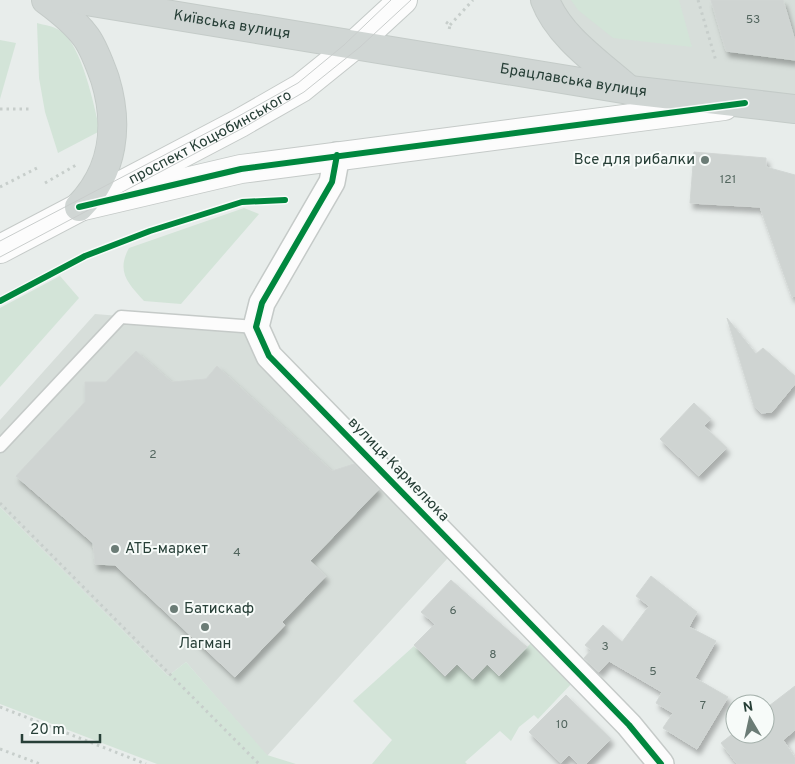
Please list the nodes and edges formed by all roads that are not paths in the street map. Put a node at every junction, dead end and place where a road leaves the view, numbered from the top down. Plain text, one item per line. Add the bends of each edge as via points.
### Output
1 (46, 0) edge
2 (80, 0) edge
3 (403, 0) edge
4 (545, 0) edge
5 (353, 46) junction
6 (629, 90) junction
7 (745, 103) junction
8 (795, 109) edge
9 (337, 155) junction
10 (79, 207) junction
11 (0, 248) edge
12 (256, 327) junction
13 (0, 446) edge
14 (661, 764) edge

1 - 10 main road via 65,13 86,38 101,68 111,100 113,144 107,164 91,194
2 - 5 main road, Київська вулиця
3 - 5 street, проспект Коцюбинського
4 - 6 main road via 550,12 576,42
5 - 6 main road, Брацлавська вулиця
5 - 10 street, проспект Коцюбинського via 301,88
6 - 7 main road, Брацлавська вулиця
7 - 8 main road, Брацлавська вулиця
7 - 9 street
9 - 10 street via 241,169
9 - 12 street via 332,182 262,303
10 - 11 street, проспект Коцюбинського
12 - 13 lane via 121,317
12 - 14 street, вулиця Кармелюка via 269,356 629,725

